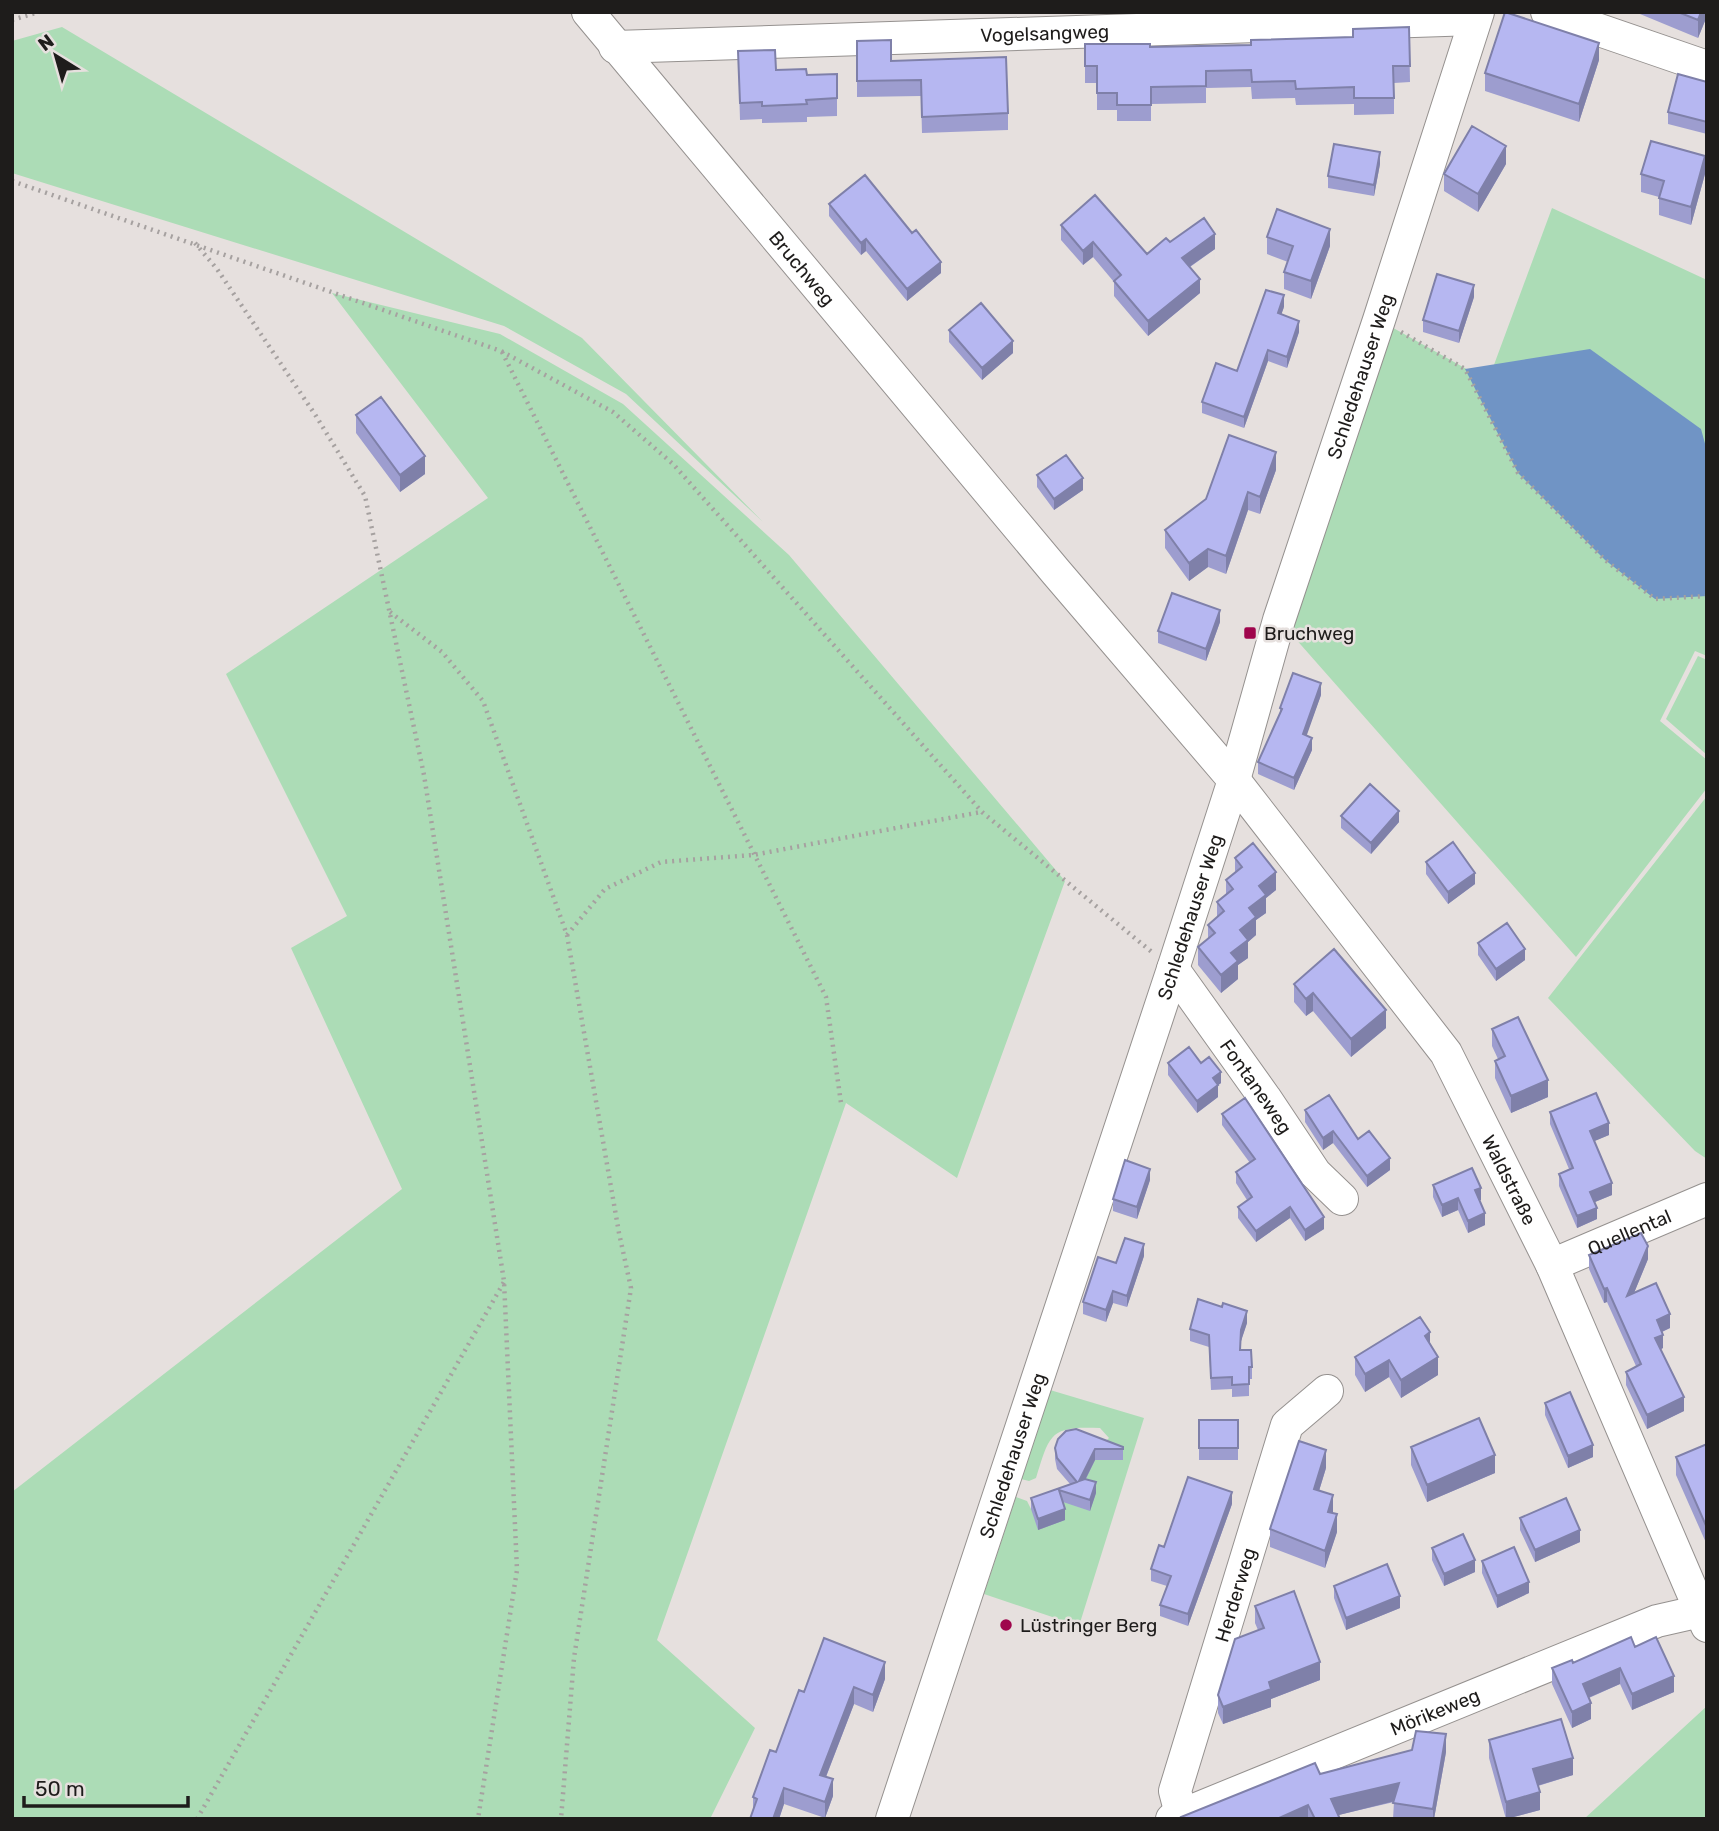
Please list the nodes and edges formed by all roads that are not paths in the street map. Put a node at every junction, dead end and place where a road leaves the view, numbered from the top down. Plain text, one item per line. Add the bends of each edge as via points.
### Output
1 (588, 12) edge
2 (1547, 12) edge
3 (1477, 16) edge
4 (615, 47) junction
5 (1707, 67) edge
6 (1234, 780) junction
7 (1173, 969) junction
8 (1342, 1199) dead end
9 (1707, 1199) edge
10 (1552, 1265) junction
11 (1327, 1391) dead end
12 (1704, 1619) edge
13 (1176, 1816) edge
14 (892, 1819) edge

1 - 4 street, Bruchweg
2 - 5 street
3 - 4 street, Vogelsangweg
3 - 6 street, Schledehauser Weg via 1279,620
4 - 6 street, Bruchweg
6 - 7 street, Schledehauser Weg
6 - 10 street, Waldstraße via 1446,1053
7 - 8 street, Fontaneweg via 1315,1172
7 - 14 street, Schledehauser Weg via 1011,1485
9 - 10 street, Quellental
10 - 12 street, Waldstraße
11 - 13 street, Herderweg via 1287,1425 1175,1791
12 - 13 street, Mörikeweg via 1657,1621

